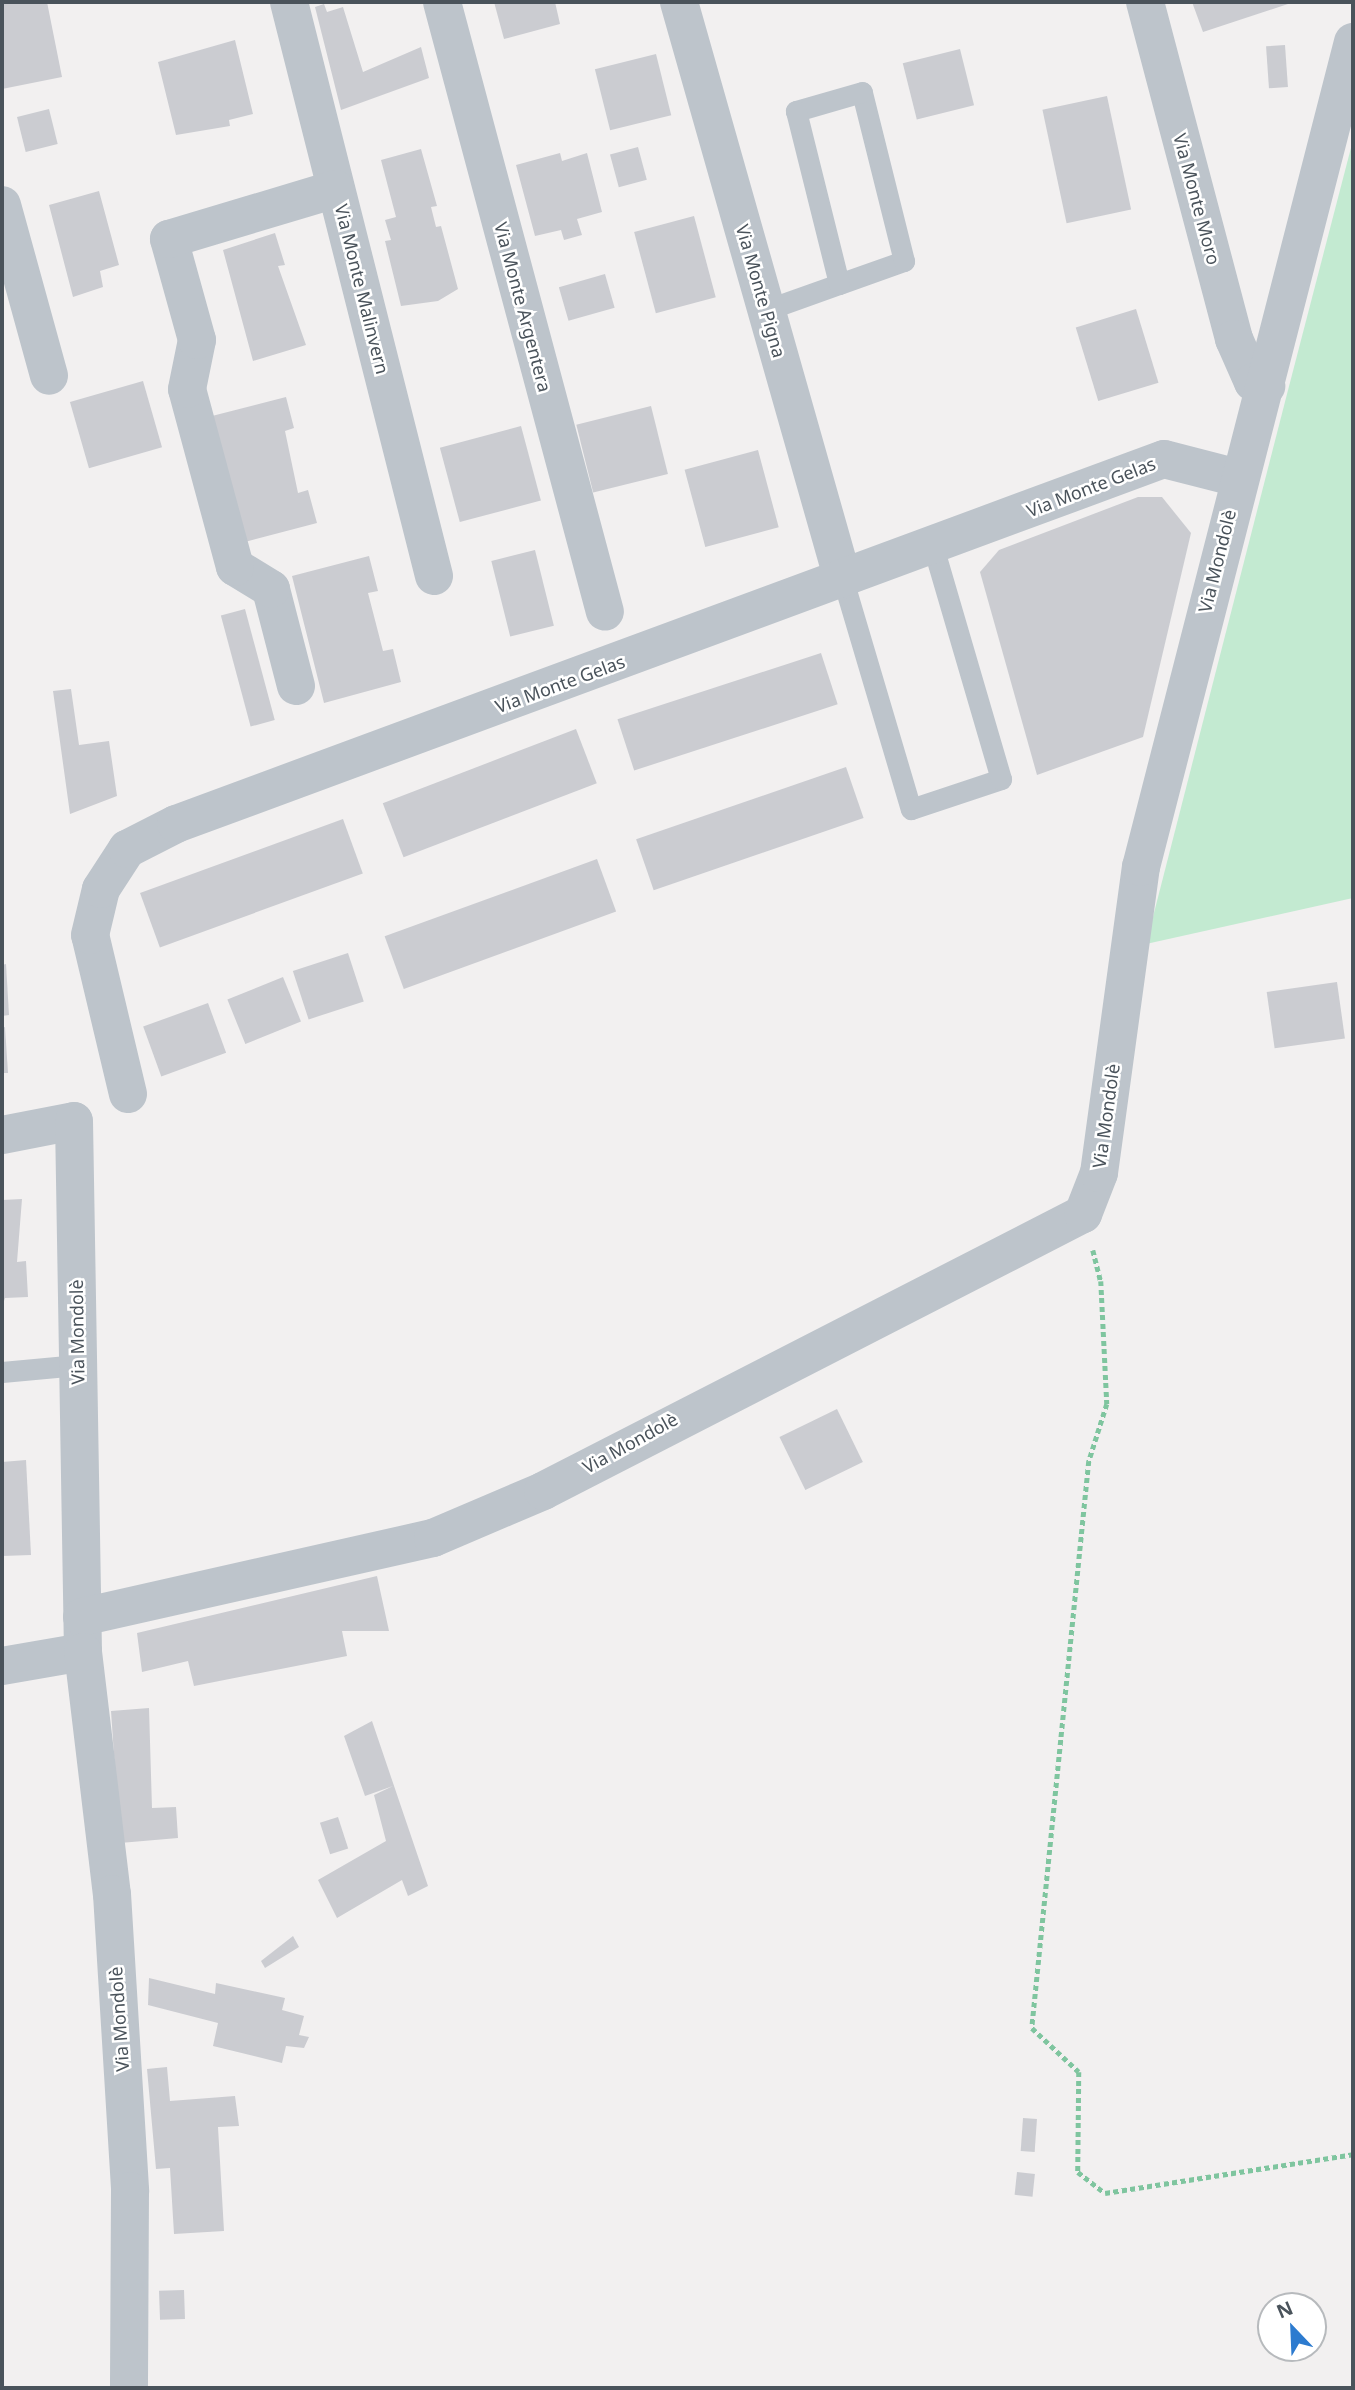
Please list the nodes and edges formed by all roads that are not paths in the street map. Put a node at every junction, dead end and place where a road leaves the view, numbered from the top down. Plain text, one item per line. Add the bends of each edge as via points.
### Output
1 (289, 2) edge
2 (442, 2) edge
3 (679, 2) edge
4 (1145, 2) edge
5 (1353, 42) edge
6 (336, 190) junction
7 (2, 205) edge
8 (839, 284) junction
9 (766, 310) junction
10 (49, 376) dead end
11 (1266, 386) junction
12 (1238, 478) junction
13 (933, 547) junction
14 (434, 576) dead end
15 (843, 580) junction
16 (605, 612) dead end
17 (296, 686) dead end
18 (128, 1094) dead end
19 (2, 1135) edge
20 (78, 1365) junction
21 (2, 1372) edge
22 (83, 1635) junction
23 (2, 1666) edge
24 (129, 2388) edge

1 - 6 street, Via Monte Malinvern
2 - 16 street, Via Monte Argentera
3 - 9 street, Via Monte Pigna
4 - 11 street, Via Monte Moro via 1234,339 1253,382
5 - 11 street, Via Mondolè
6 - 14 street, Via Monte Malinvern
6 - 17 street via 169,239 197,340 187,389 235,567 271,589
7 - 10 street
8 - 8 lane via 904,261 862,92 796,111
8 - 9 lane
9 - 15 street, Via Monte Pigna
11 - 12 street, Via Mondolè
12 - 13 street, Via Monte Gelas via 1164,459
12 - 22 street, Via Mondolè via 1141,867 1099,1173 1083,1213 543,1491 433,1538
13 - 15 street, Via Monte Gelas
13 - 15 lane via 1000,779 911,809
15 - 18 street, Via Monte Gelas via 176,824 127,849 101,888 90,935
19 - 20 street, Via Mondolè via 74,1121
20 - 21 lane
20 - 22 street, Via Mondolè
22 - 23 street, Via Mondolè
22 - 24 street, Via Mondolè via 113,1908 130,2191

